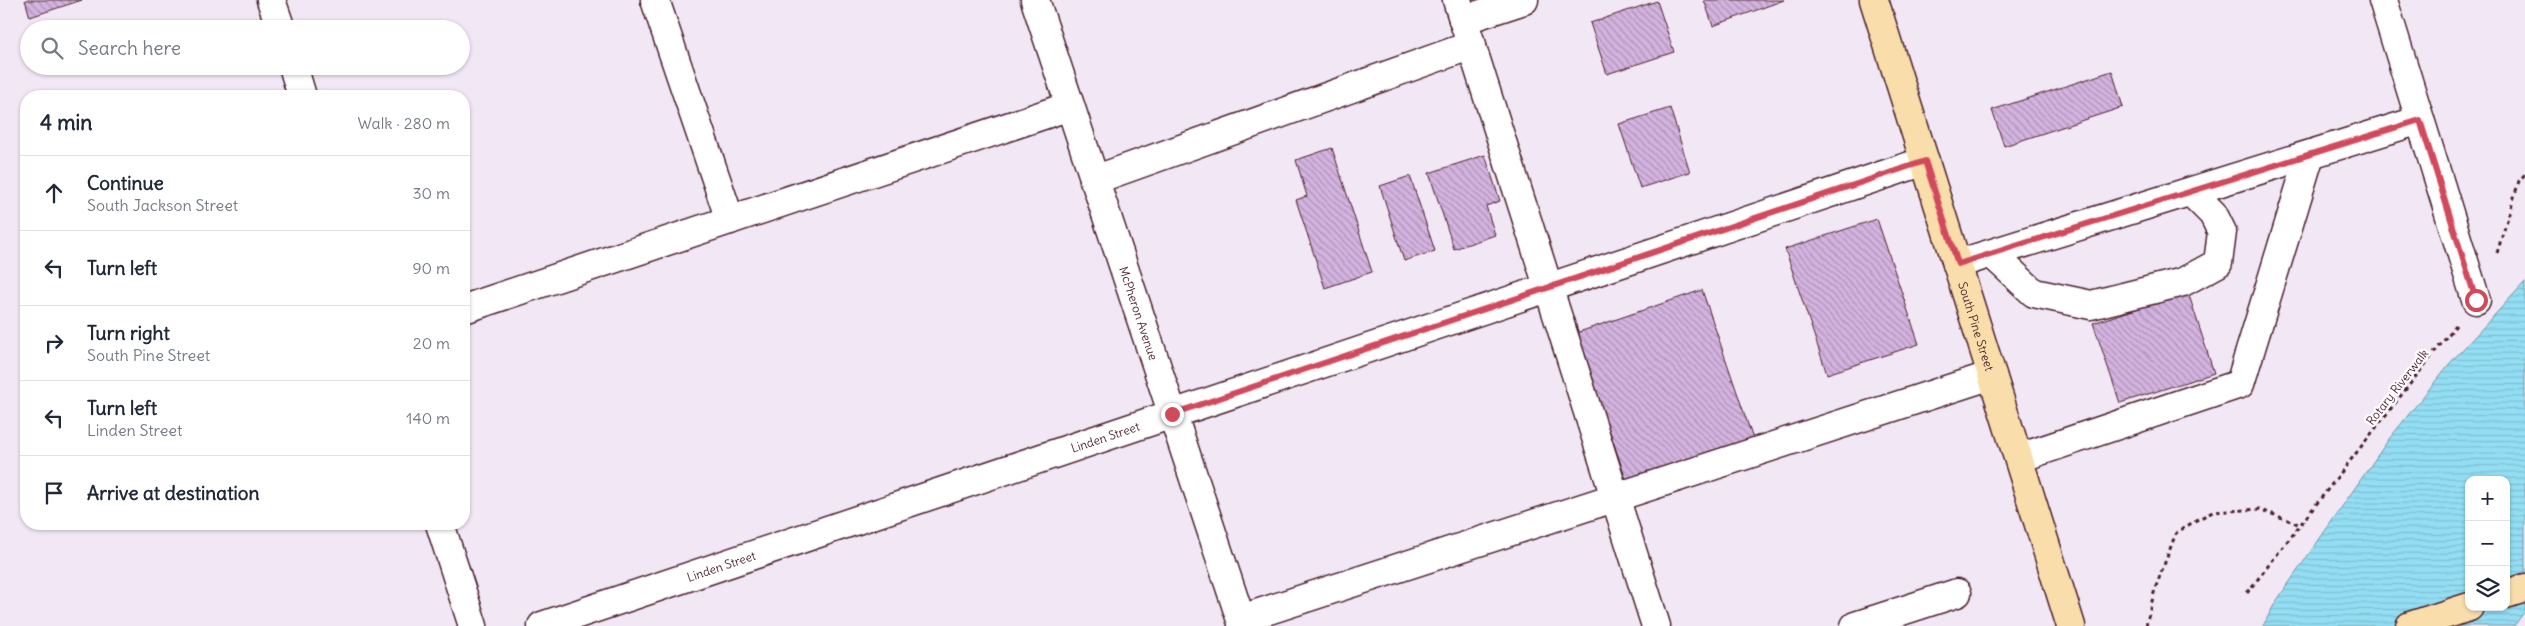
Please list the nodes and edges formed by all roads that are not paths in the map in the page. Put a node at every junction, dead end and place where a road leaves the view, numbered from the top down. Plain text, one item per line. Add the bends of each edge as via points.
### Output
1 (271, 0) edge
2 (655, 0) edge
3 (1035, 0) edge
4 (1524, 0) edge
5 (1874, 0) edge
6 (2383, 0) edge
7 (1460, 10) edge
8 (278, 20) edge
9 (1472, 45) junction
10 (296, 75) edge
11 (300, 90) edge
12 (1070, 106) junction
13 (2420, 120) junction
14 (2310, 155) junction
15 (1925, 161) junction
16 (1094, 180) junction
17 (2191, 192) junction
18 (730, 220) junction
19 (1992, 254) junction
20 (1958, 264) junction
21 (1548, 287) junction
22 (2476, 300) road end
23 (470, 307) edge
24 (1992, 375) junction
25 (1172, 414) junction
26 (2018, 458) junction
27 (1615, 497) junction
28 (442, 530) edge
29 (2525, 588) edge
30 (2510, 593) edge
31 (1957, 594) dead end
32 (2465, 608) edge
33 (1242, 622) edge
34 (473, 626) edge
35 (542, 626) edge
36 (1656, 626) edge
37 (1855, 626) edge
38 (2071, 626) edge
39 (2410, 626) edge

1 - 8 street
2 - 18 street
3 - 12 street, McPheron Avenue
4 - 7 street
5 - 15 main road, South Pine Street
6 - 13 street
7 - 9 street
9 - 16 street
9 - 21 street
10 - 11 street
12 - 16 street, McPheron Avenue
12 - 18 street
13 - 14 street
13 - 22 street
14 - 17 street
14 - 26 street via 2240,384
15 - 20 main road, South Pine Street
15 - 21 street, Linden Street
16 - 25 street, McPheron Avenue
17 - 19 street
17 - 19 street via 2213,214 2222,232 2218,263 2183,282 2091,305 2034,293
18 - 23 street
19 - 20 street
20 - 24 main road, South Pine Street
21 - 25 street, Linden Street
21 - 27 street
24 - 26 main road, South Pine Street
24 - 27 street
25 - 33 street, McPheron Avenue
25 - 35 street, Linden Street
26 - 38 main road, South Pine Street
27 - 33 street
27 - 36 street
28 - 34 street
29 - 30 main road
31 - 37 street
32 - 39 main road

